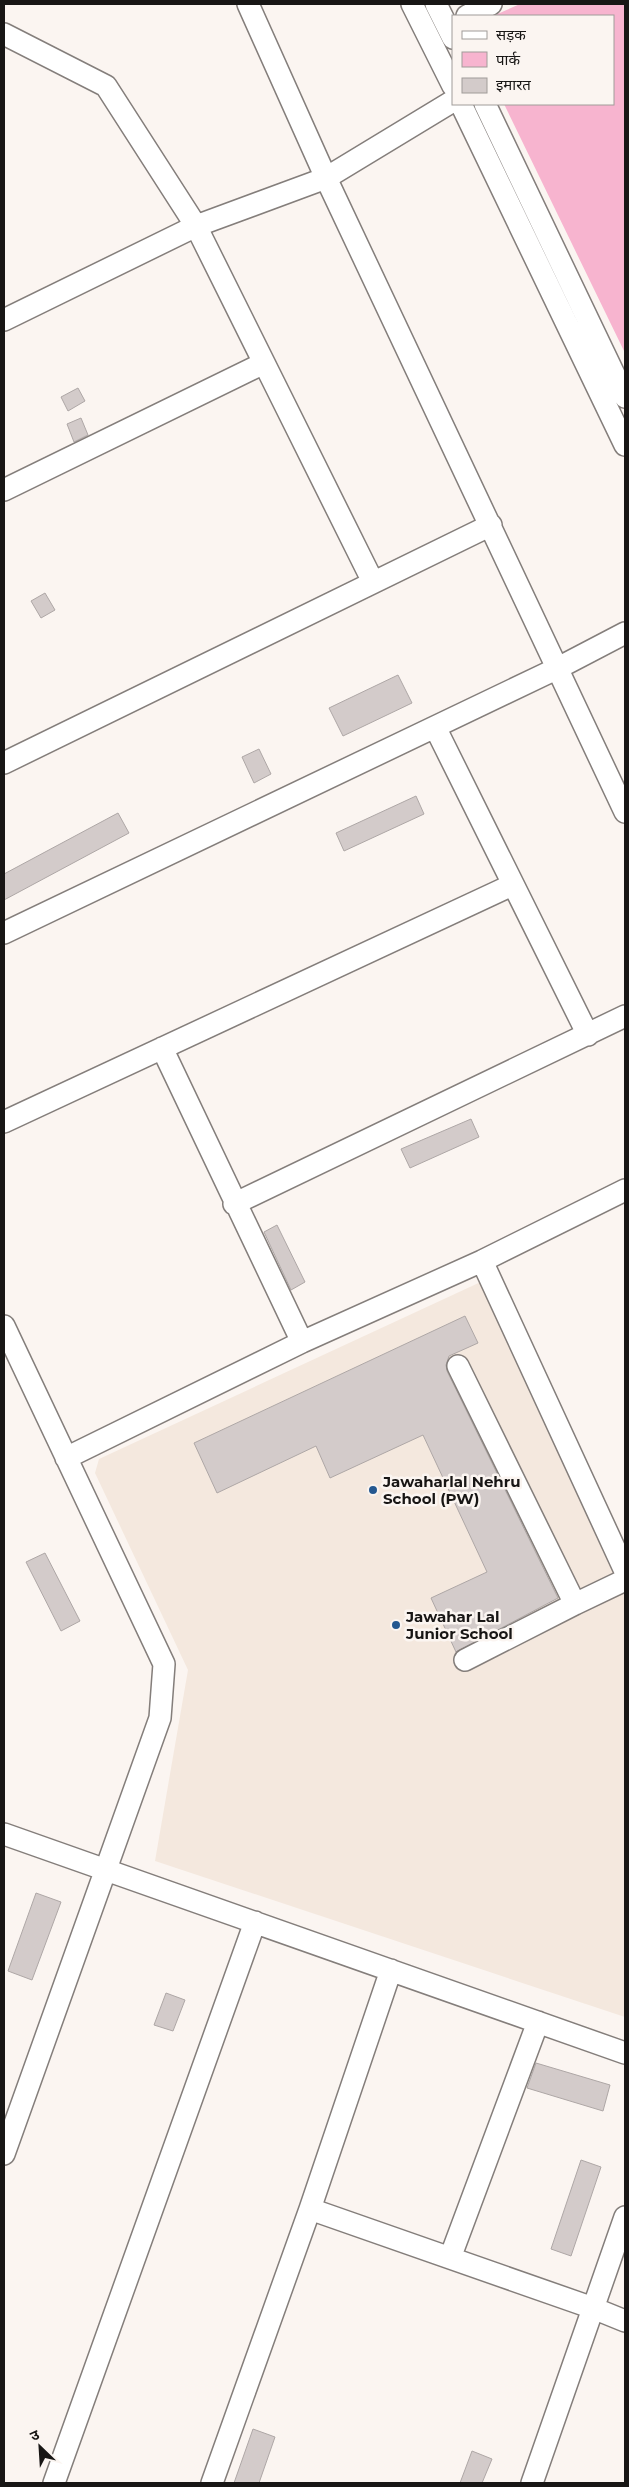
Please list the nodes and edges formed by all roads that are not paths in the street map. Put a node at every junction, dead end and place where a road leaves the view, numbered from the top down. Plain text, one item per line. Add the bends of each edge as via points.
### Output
1 (248, 4) edge
2 (437, 4) edge
3 (491, 4) edge
4 (415, 9) edge
5 (469, 15) edge
6 (451, 29) edge
7 (4, 34) edge
8 (428, 36) junction
9 (452, 84) edge
10 (452, 101) edge
11 (461, 105) edge
12 (485, 105) edge
13 (326, 178) junction
14 (196, 226) junction
15 (4, 319) edge
16 (264, 363) junction
17 (625, 397) edge
18 (625, 445) edge
19 (4, 490) edge
20 (491, 525) junction
21 (373, 582) junction
22 (625, 632) edge
23 (558, 668) junction
24 (435, 727) junction
25 (4, 763) edge
26 (625, 812) edge
27 (512, 885) junction
28 (4, 933) edge
29 (625, 1016) edge
30 (588, 1035) junction
31 (162, 1048) junction
32 (4, 1122) edge
33 (625, 1190) edge
34 (234, 1204) junction
35 (482, 1261) junction
36 (4, 1326) edge
37 (302, 1342) junction
38 (458, 1366) dead end
39 (66, 1458) junction
40 (625, 1571) edge
41 (625, 1580) edge
42 (574, 1604) junction
43 (465, 1660) dead end
44 (4, 1834) edge
45 (106, 1870) junction
46 (255, 1922) junction
47 (391, 1970) junction
48 (538, 2022) junction
49 (625, 2053) edge
50 (4, 2154) edge
51 (310, 2209) junction
52 (625, 2216) edge
53 (450, 2258) junction
54 (593, 2308) junction
55 (625, 2321) edge
56 (54, 2483) edge
57 (212, 2483) edge
58 (532, 2483) edge

1 - 13 street
2 - 4 street
2 - 6 street
3 - 5 street
4 - 8 street
6 - 8 street
7 - 14 street via 106,86
8 - 9 street
10 - 13 street
11 - 18 street
12 - 17 street
13 - 14 street
13 - 20 street
14 - 15 street
14 - 16 street
16 - 19 street
16 - 21 street
20 - 21 street
20 - 23 street
21 - 25 street
22 - 23 street
23 - 24 street
23 - 26 street
24 - 27 street
24 - 28 street
27 - 30 street
27 - 31 street
29 - 30 street
30 - 34 street
31 - 32 street
31 - 34 street
33 - 35 street
34 - 37 street
35 - 37 street
35 - 40 street
36 - 39 street
37 - 39 street
38 - 42 street
39 - 45 street via 164,1664 160,1718
41 - 42 street
42 - 43 street
44 - 45 street
45 - 46 street
45 - 50 street
46 - 47 street
46 - 56 street
47 - 48 street
47 - 51 street
48 - 49 street
48 - 53 street
51 - 53 street
51 - 57 street
52 - 54 street
53 - 54 street
54 - 55 street
54 - 58 street

